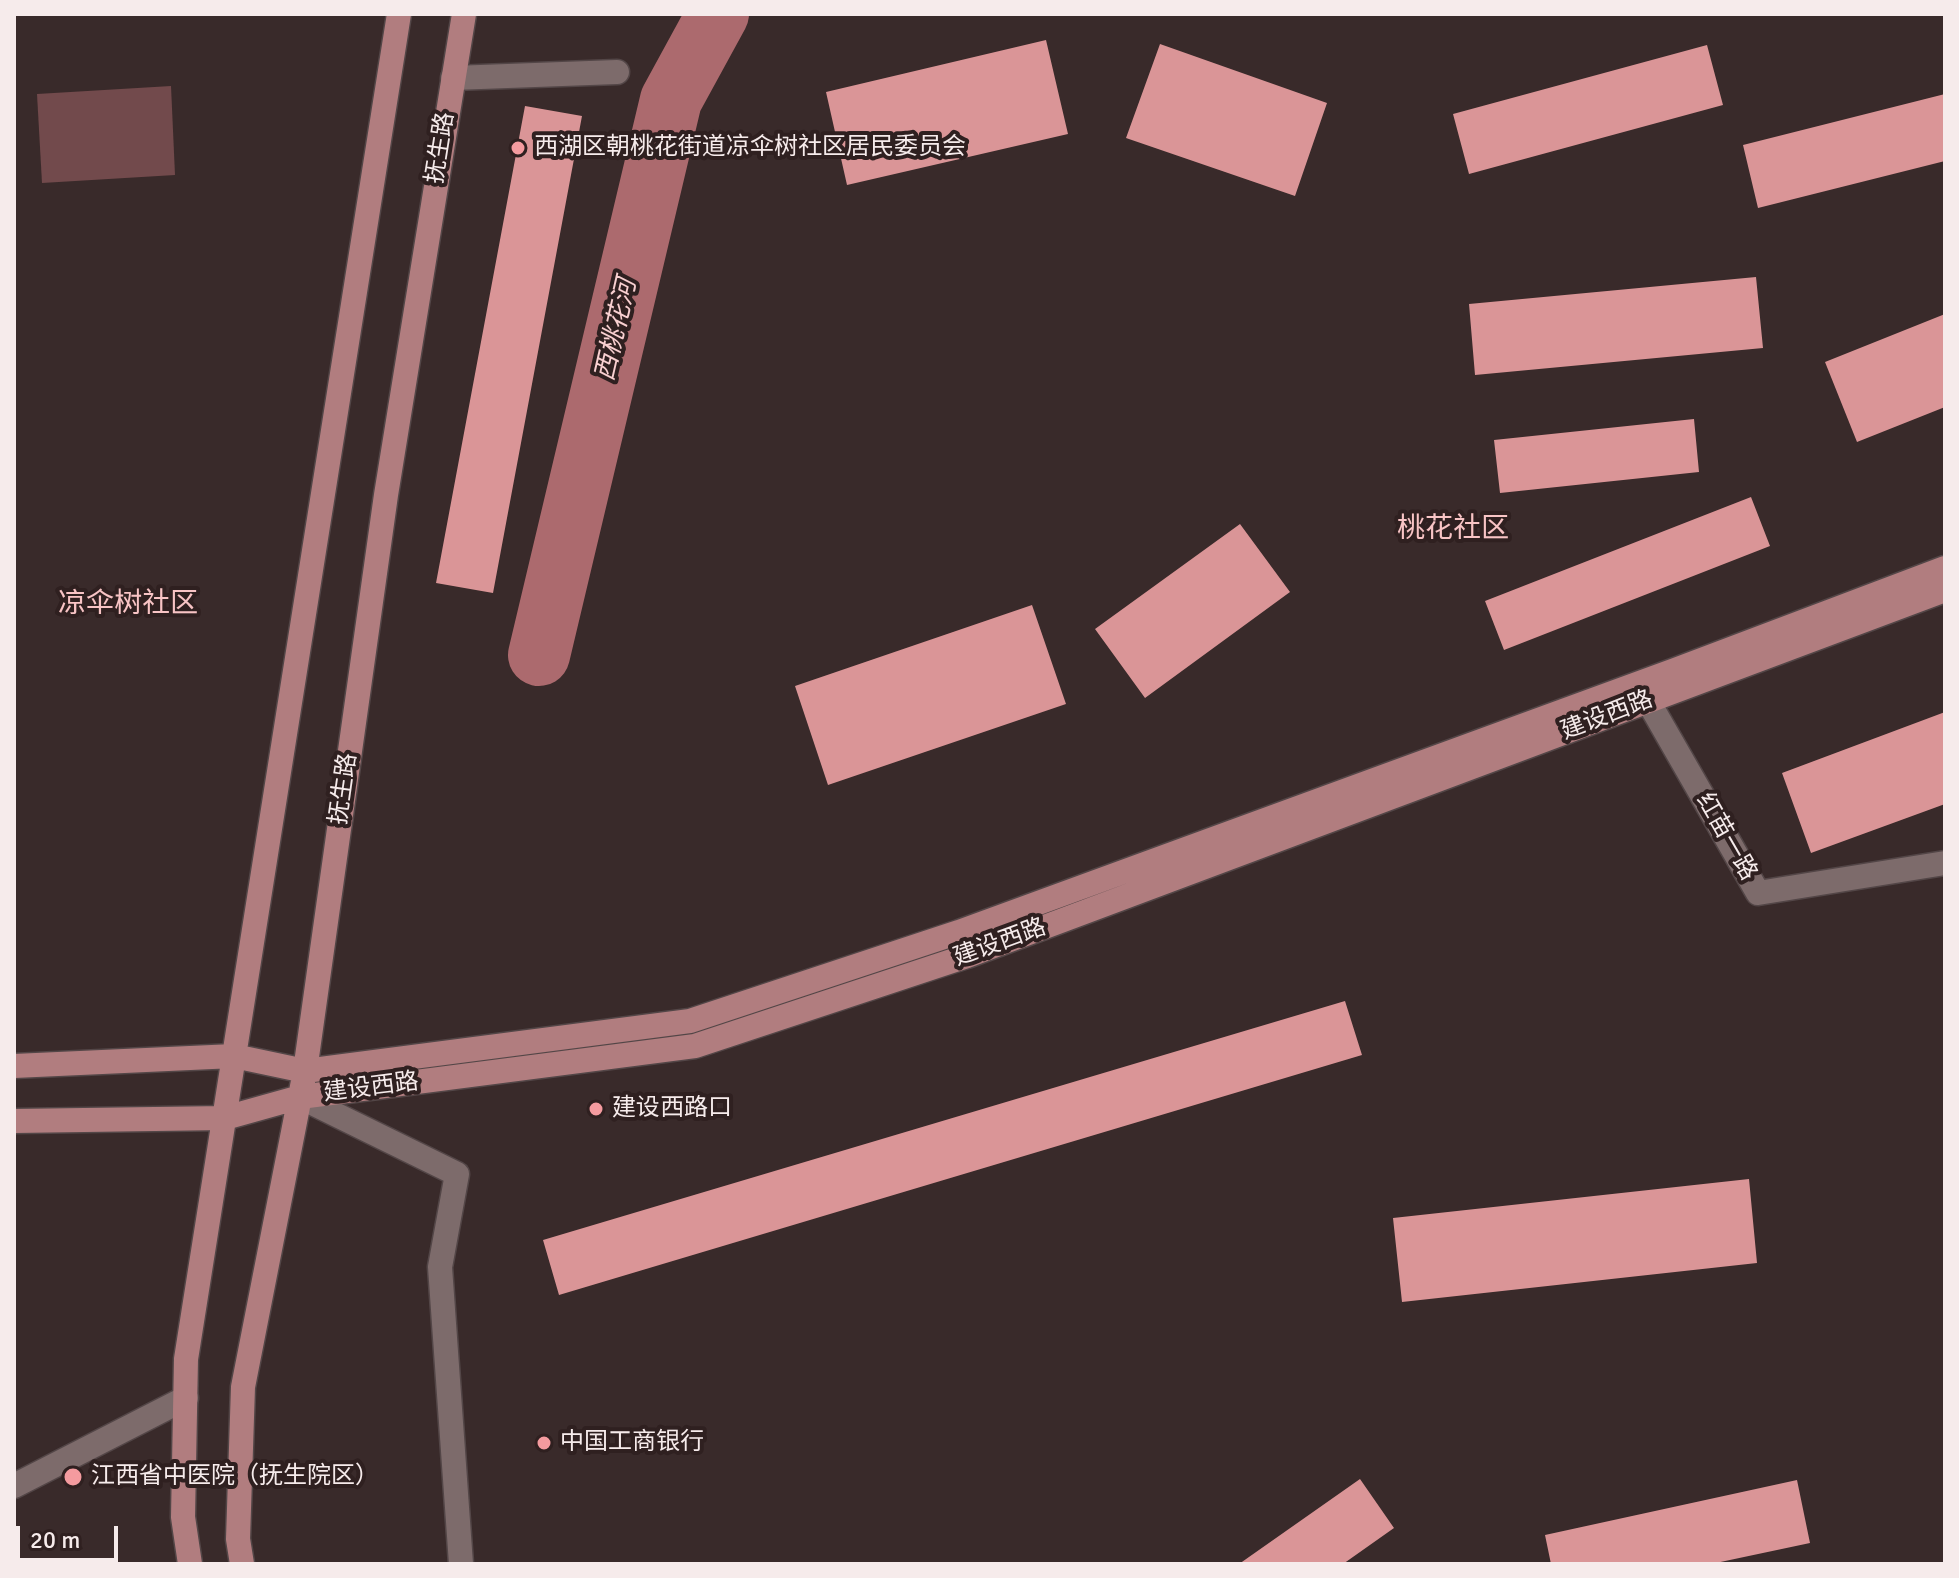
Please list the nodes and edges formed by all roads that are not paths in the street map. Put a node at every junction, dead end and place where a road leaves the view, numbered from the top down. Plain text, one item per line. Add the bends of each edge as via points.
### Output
1 (399, 14) edge
2 (464, 14) edge
3 (617, 72) dead end
4 (453, 78) junction
5 (1945, 568) edge
6 (1945, 590) edge
7 (1648, 701) junction
8 (1945, 863) edge
9 (234, 1056) junction
10 (14, 1066) edge
11 (305, 1071) junction
12 (300, 1097) junction
13 (225, 1118) junction
14 (14, 1121) edge
15 (186, 1398) junction
16 (14, 1486) edge
17 (190, 1564) edge
18 (242, 1564) edge
19 (461, 1564) edge

1 - 9 main road
2 - 4 main road, 抚生路
3 - 4 street
4 - 11 main road, 抚生路 via 386,495
5 - 11 main road, 建设西路 via 959,932 690,1021
6 - 7 main road, 建设西路
7 - 8 street, 红苗一路 via 1758,893
7 - 12 main road, 建设西路 via 967,956 695,1046
9 - 10 main road, 建设西路
9 - 11 main road, 建设西路
9 - 13 main road
11 - 12 main road, 抚生路
12 - 13 main road, 建设西路
12 - 18 main road, 抚生路 via 243,1387 238,1539
12 - 19 street via 457,1174 440,1267
13 - 14 main road, 建设西路
13 - 15 main road via 186,1359
15 - 16 street
15 - 17 main road via 183,1517

